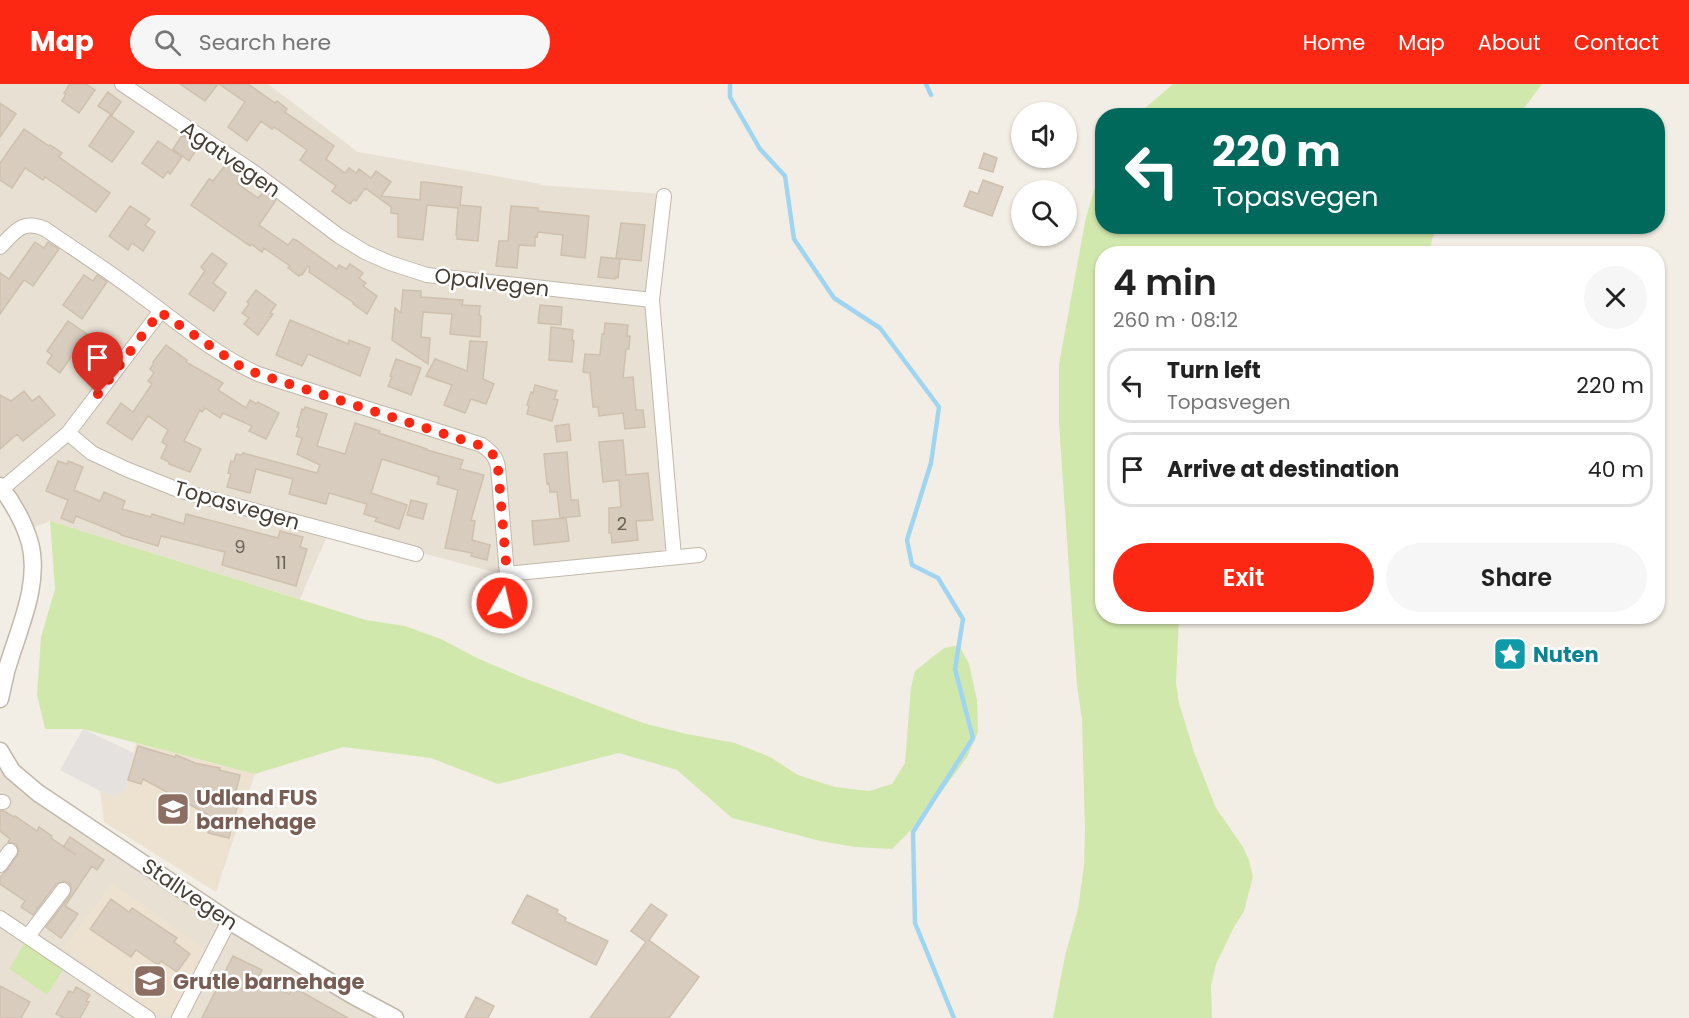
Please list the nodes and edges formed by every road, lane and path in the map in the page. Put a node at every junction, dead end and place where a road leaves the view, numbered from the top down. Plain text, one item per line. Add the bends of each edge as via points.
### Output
1 (122, 84) edge
2 (664, 196) dead end
3 (339, 236) joint
4 (0, 247) edge
5 (652, 300) junction
6 (160, 312) junction
7 (68, 433) junction
8 (1, 487) edge
9 (416, 554) dead end
10 (699, 555) dead end
11 (674, 557) junction
12 (507, 574) junction
13 (502, 603) dead end
14 (0, 699) edge
15 (0, 751) edge
16 (10, 851) dead end
17 (0, 865) edge
18 (63, 890) dead end
19 (0, 918) edge
20 (229, 921) junction
21 (28, 936) junction
22 (148, 1018) edge
23 (179, 1018) edge
24 (395, 1018) edge

1 - 3 street, Agatvegen via 255,173
2 - 5 street
3 - 5 street, Opalvegen via 365,252 427,275
4 - 6 street via 28,224 45,228
5 - 11 street
6 - 7 street
6 - 12 street via 258,374 489,450 496,457 498,468
7 - 8 street
7 - 9 street, Topasvegen via 92,453 181,491
8 - 14 street via 24,526 32,562 27,605
10 - 11 street
11 - 12 street
12 - 13 street
15 - 20 street, Stallvegen via 12,771 38,794
16 - 17 street
18 - 21 street
19 - 21 street
20 - 23 street
20 - 24 street, Stallvegen
21 - 22 street

